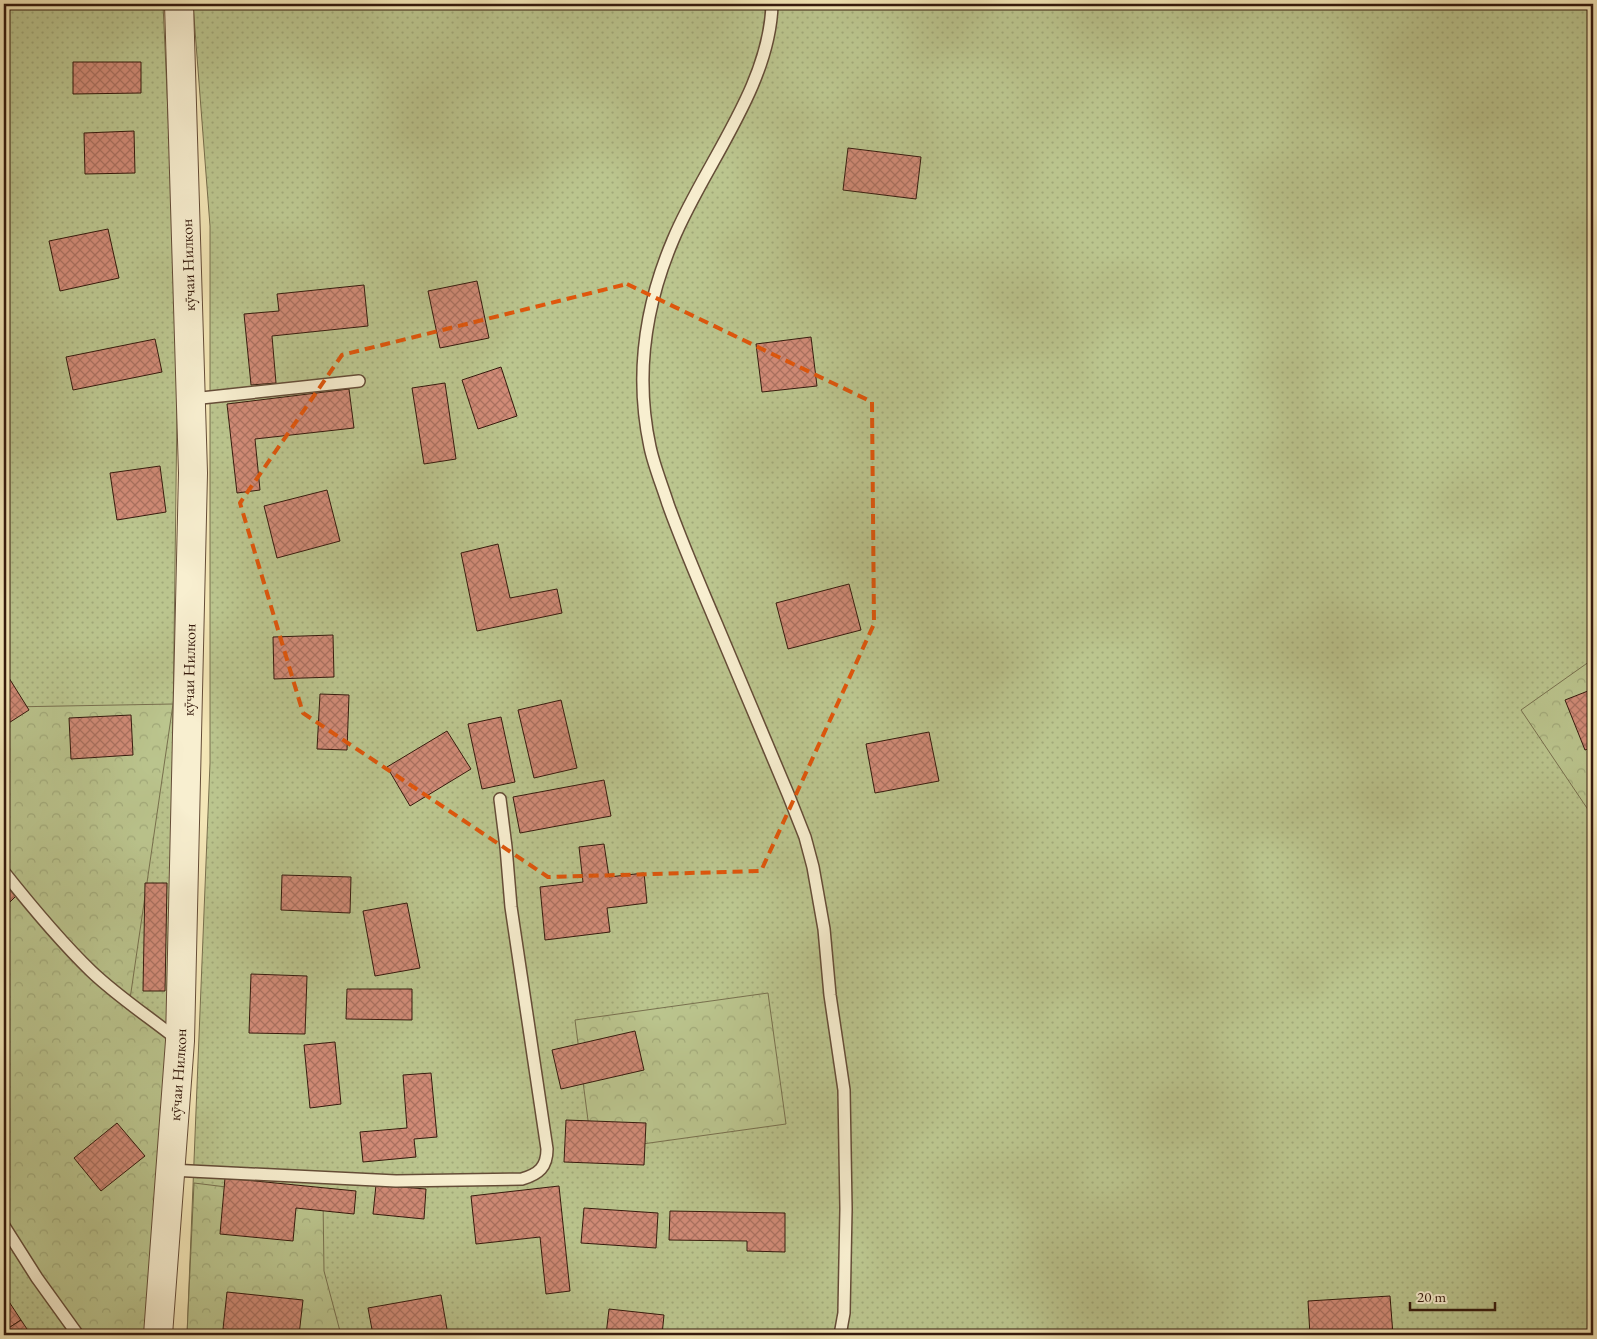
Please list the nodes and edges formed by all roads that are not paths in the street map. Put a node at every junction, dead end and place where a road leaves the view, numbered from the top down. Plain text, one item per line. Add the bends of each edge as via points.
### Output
1 (179, 4) edge
2 (772, 4) edge
3 (358, 381) dead end
4 (192, 398) junction
5 (500, 799) dead end
6 (4, 872) edge
7 (180, 1041) junction
8 (170, 1170) junction
9 (4, 1226) edge
10 (78, 1335) edge
11 (158, 1335) edge
12 (840, 1335) edge

1 - 4 street, кӯчаи Нилкон
2 - 12 lane via 772,25 762,59 740,110 673,239 655,288 644,350 644,402 650,448 672,516 788,794 814,867 844,1090 846,1228 844,1313
3 - 4 lane
4 - 7 street, кӯчаи Нилкон
5 - 8 lane via 511,907 547,1149 546,1164 541,1171 522,1179 396,1181
6 - 7 lane via 91,971
7 - 8 street, кӯчаи Нилкон
8 - 11 street, кӯчаи Нилкон
9 - 10 lane

